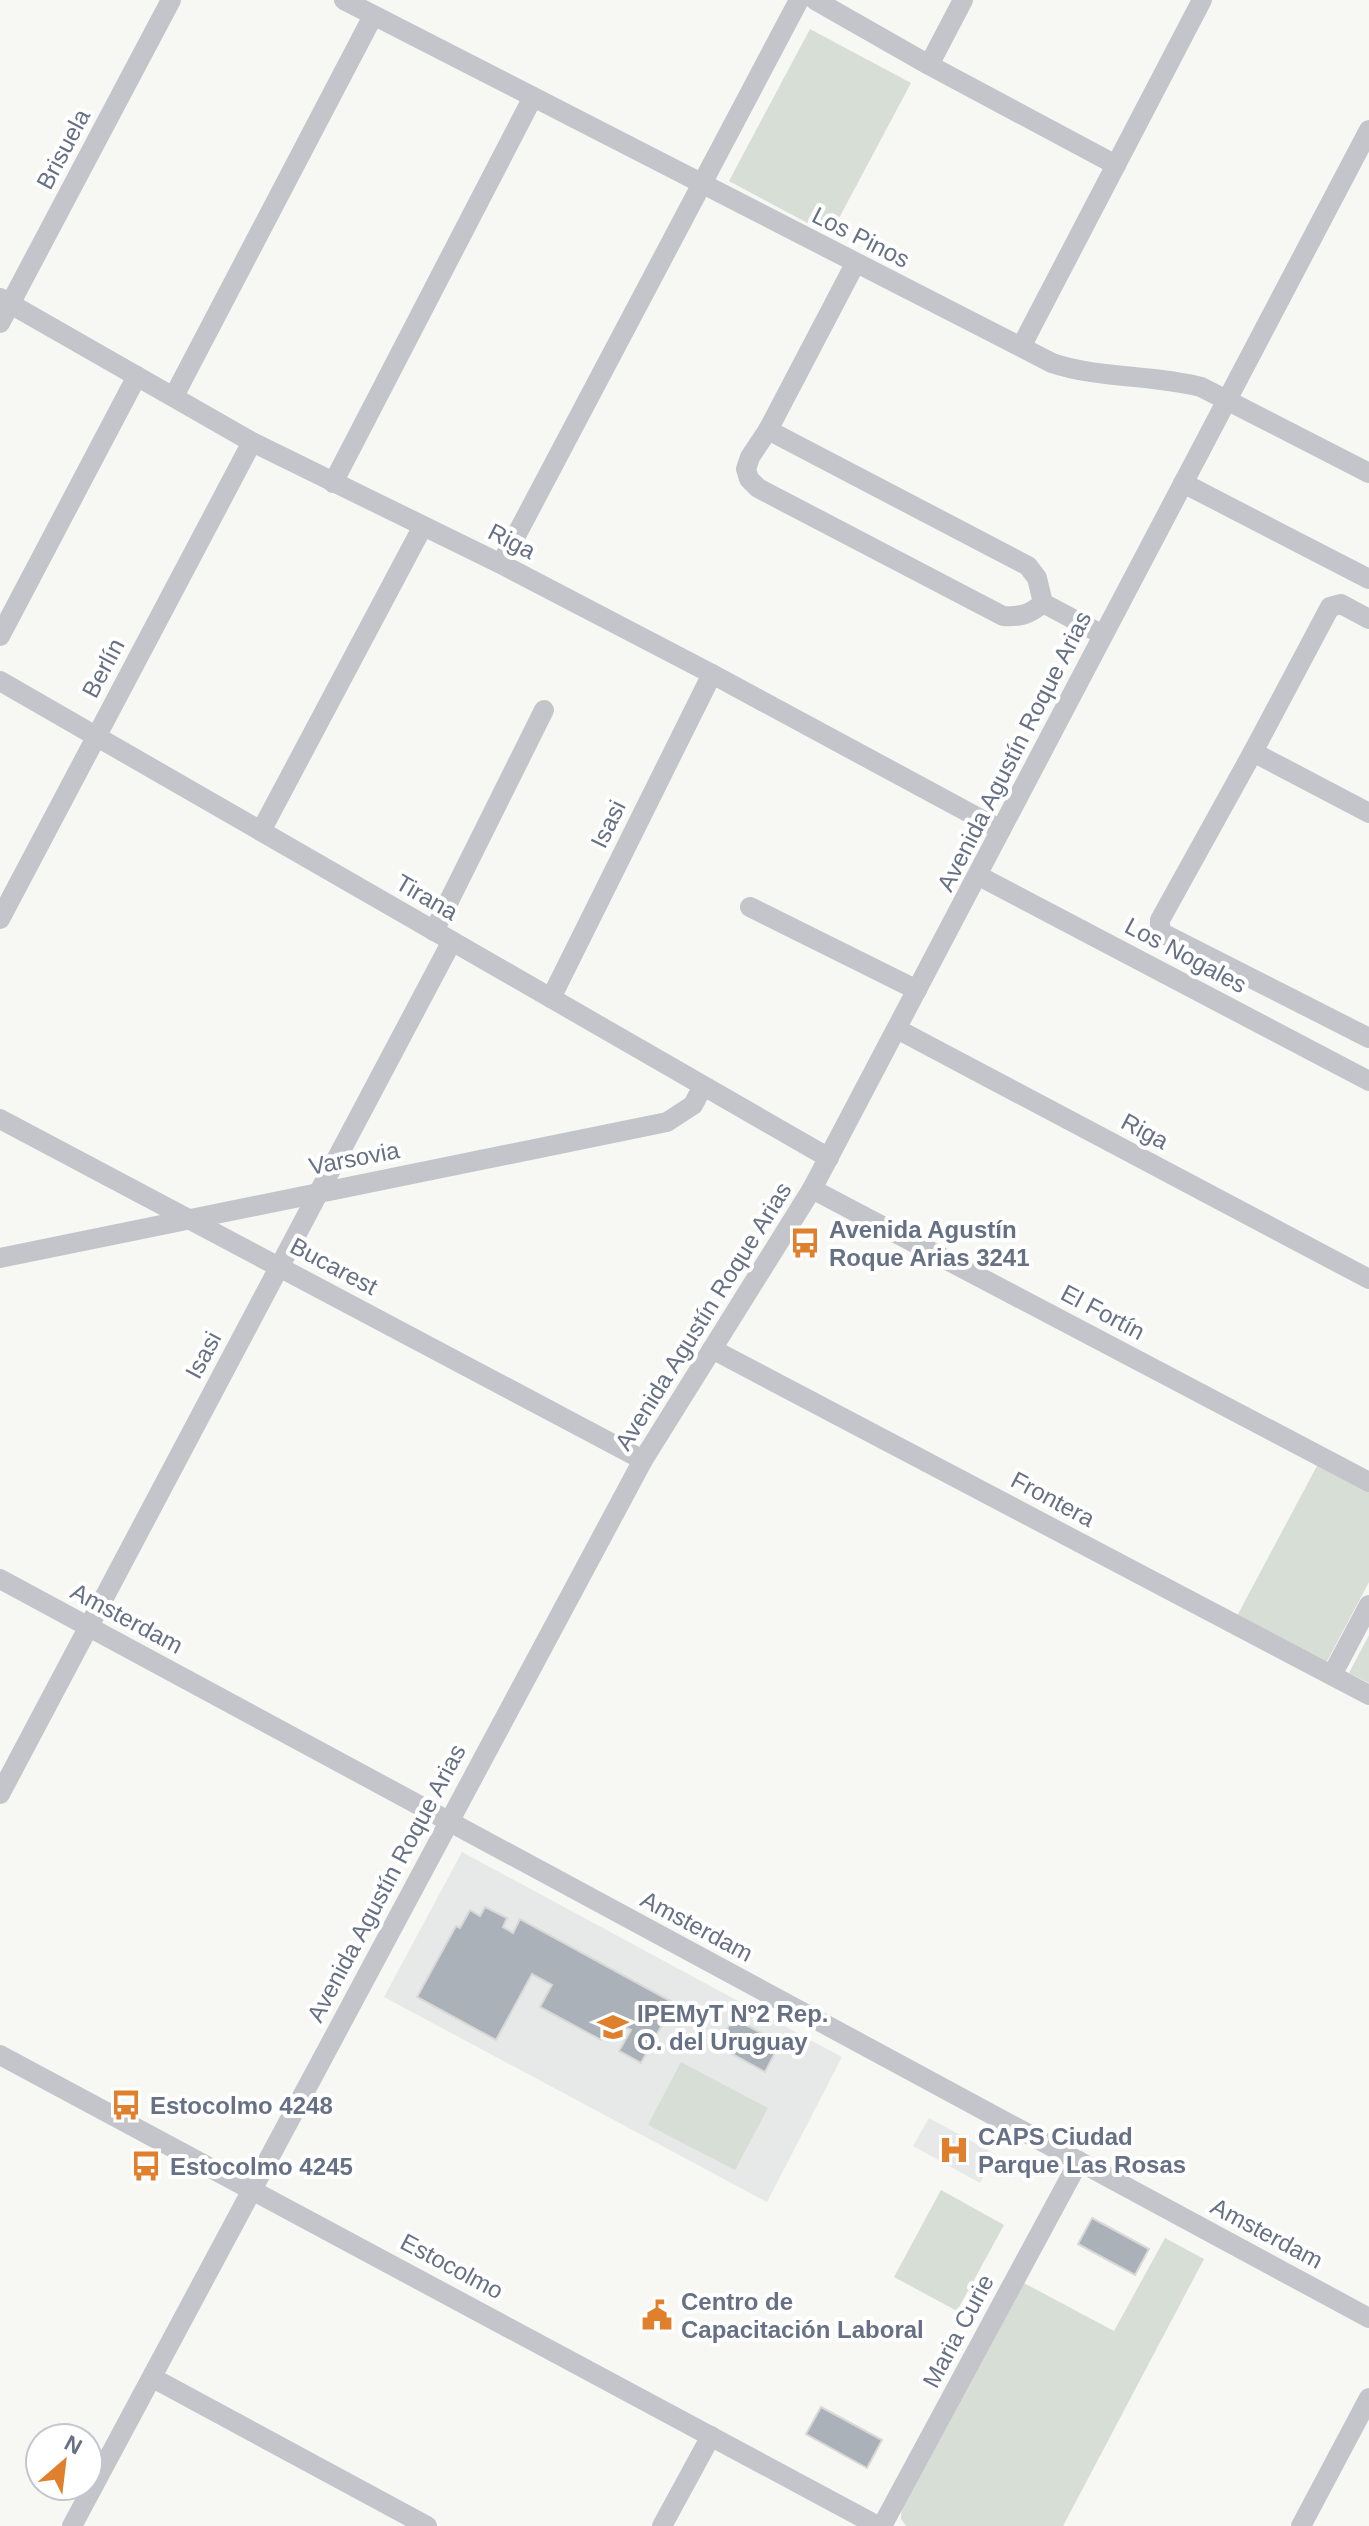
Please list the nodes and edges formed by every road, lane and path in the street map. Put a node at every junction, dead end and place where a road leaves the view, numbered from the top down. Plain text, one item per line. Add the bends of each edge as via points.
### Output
1 (171, 0) edge
2 (344, 0) edge
3 (799, 0) edge
4 (815, 0) edge
5 (963, 0) edge
6 (1202, 0) edge
7 (373, 16) junction
8 (929, 65) junction
9 (533, 97) junction
10 (1366, 142) edge
11 (1116, 165) junction
12 (702, 183) junction
13 (855, 264) junction
14 (3, 309) edge
15 (1021, 347) junction
16 (137, 376) junction
17 (174, 396) junction
18 (1227, 399) junction
19 (768, 430) junction
20 (252, 442) junction
21 (1369, 473) edge
22 (333, 483) junction
23 (1183, 483) junction
24 (423, 526) junction
25 (501, 564) junction
26 (1369, 579) edge
27 (1043, 603) junction
28 (1369, 619) edge
29 (1103, 635) junction
30 (0, 636) edge
31 (712, 674) junction
32 (0, 681) edge
33 (544, 710) dead end
34 (96, 737) junction
35 (1253, 752) junction
36 (1369, 813) edge
37 (1001, 830) junction
38 (261, 831) junction
39 (979, 876) junction
40 (750, 907) dead end
41 (0, 919) edge
42 (443, 936) junction
43 (917, 990) junction
44 (551, 998) junction
45 (897, 1029) junction
46 (1369, 1038) edge
47 (1369, 1081) edge
48 (703, 1086) junction
49 (0, 1119) edge
50 (829, 1158) junction
51 (812, 1189) junction
52 (319, 1192) junction
53 (188, 1219) junction
54 (0, 1258) edge
55 (279, 1267) junction
56 (1369, 1279) edge
57 (712, 1349) junction
58 (643, 1460) junction
59 (1369, 1482) edge
60 (0, 1579) edge
61 (1369, 1605) edge
62 (88, 1627) junction
63 (1332, 1675) junction
64 (1369, 1695) edge
65 (0, 1794) edge
66 (449, 1821) junction
67 (0, 2055) edge
68 (1079, 2161) junction
69 (252, 2188) junction
70 (1369, 2318) edge
71 (153, 2378) junction
72 (1369, 2398) edge
73 (711, 2436) junction
74 (72, 2526) edge
75 (427, 2526) edge
76 (662, 2526) edge
77 (880, 2526) edge
78 (1301, 2526) edge

1 - 14 street, Brisuela
2 - 7 street, Los Pinos
3 - 12 street
4 - 8 street
5 - 8 street
6 - 11 street
7 - 9 street, Los Pinos
7 - 17 street
8 - 11 street
9 - 12 street, Los Pinos
9 - 22 street
10 - 18 street, Avenida Agustín Roque Arias
11 - 15 street
12 - 13 street, Los Pinos
12 - 25 street
13 - 15 street, Los Pinos
13 - 19 street
14 - 16 street, Riga
15 - 18 street, Los Pinos via 1072,369 1179,381
16 - 17 street, Riga
16 - 30 street
17 - 20 street, Riga
18 - 21 street, Los Pinos
18 - 23 street, Avenida Agustín Roque Arias
19 - 27 street via 1028,566
19 - 27 street via 746,469 758,488 1003,616 1019,617
20 - 22 street, Riga
20 - 34 street, Berlín
22 - 24 street, Riga
23 - 26 street
23 - 29 street, Avenida Agustín Roque Arias
24 - 25 street, Riga
24 - 38 street
25 - 31 street, Riga
27 - 29 street
28 - 35 street via 1335,603 1330,607
29 - 37 street, Avenida Agustín Roque Arias
31 - 37 street, Riga
31 - 44 street, Isasi
32 - 34 street, Tirana
33 - 42 street, Isasi
34 - 38 street, Tirana
34 - 41 street, Berlín
35 - 36 street
35 - 46 street via 1160,920 1160,929
37 - 39 street, Avenida Agustín Roque Arias
38 - 42 street, Tirana
39 - 43 street, Avenida Agustín Roque Arias
39 - 47 street, Los Nogales
40 - 43 street
42 - 44 street, Tirana
42 - 52 street, Isasi
43 - 45 street, Avenida Agustín Roque Arias
44 - 48 street, Tirana
45 - 50 street, Avenida Agustín Roque Arias
45 - 56 street, Riga
48 - 50 street, Tirana
48 - 52 street, Varsovia via 693,1105 667,1122
49 - 53 street, Bucarest
50 - 51 street, Avenida Agustín Roque Arias
51 - 57 street, Avenida Agustín Roque Arias
51 - 59 street, El Fortín
52 - 53 street, Varsovia
52 - 55 street, Isasi
53 - 54 street, Varsovia
53 - 55 street, Bucarest
55 - 58 street, Bucarest
55 - 62 street, Isasi
57 - 58 street, Avenida Agustín Roque Arias
57 - 63 street, Frontera
58 - 66 street, Avenida Agustín Roque Arias
60 - 62 street, Amsterdam
61 - 63 street
62 - 65 street, Isasi
62 - 66 street, Amsterdam
63 - 64 street, Frontera
66 - 68 street, Amsterdam
66 - 69 street, Avenida Agustín Roque Arias
67 - 69 street, Estocolmo
68 - 70 street, Amsterdam
68 - 77 street, Maria Curie
69 - 71 street, Avenida Agustín Roque Arias
69 - 73 street, Estocolmo
71 - 74 street, Avenida Agustín Roque Arias
71 - 75 street
72 - 78 street
73 - 76 street
73 - 77 street, Estocolmo

